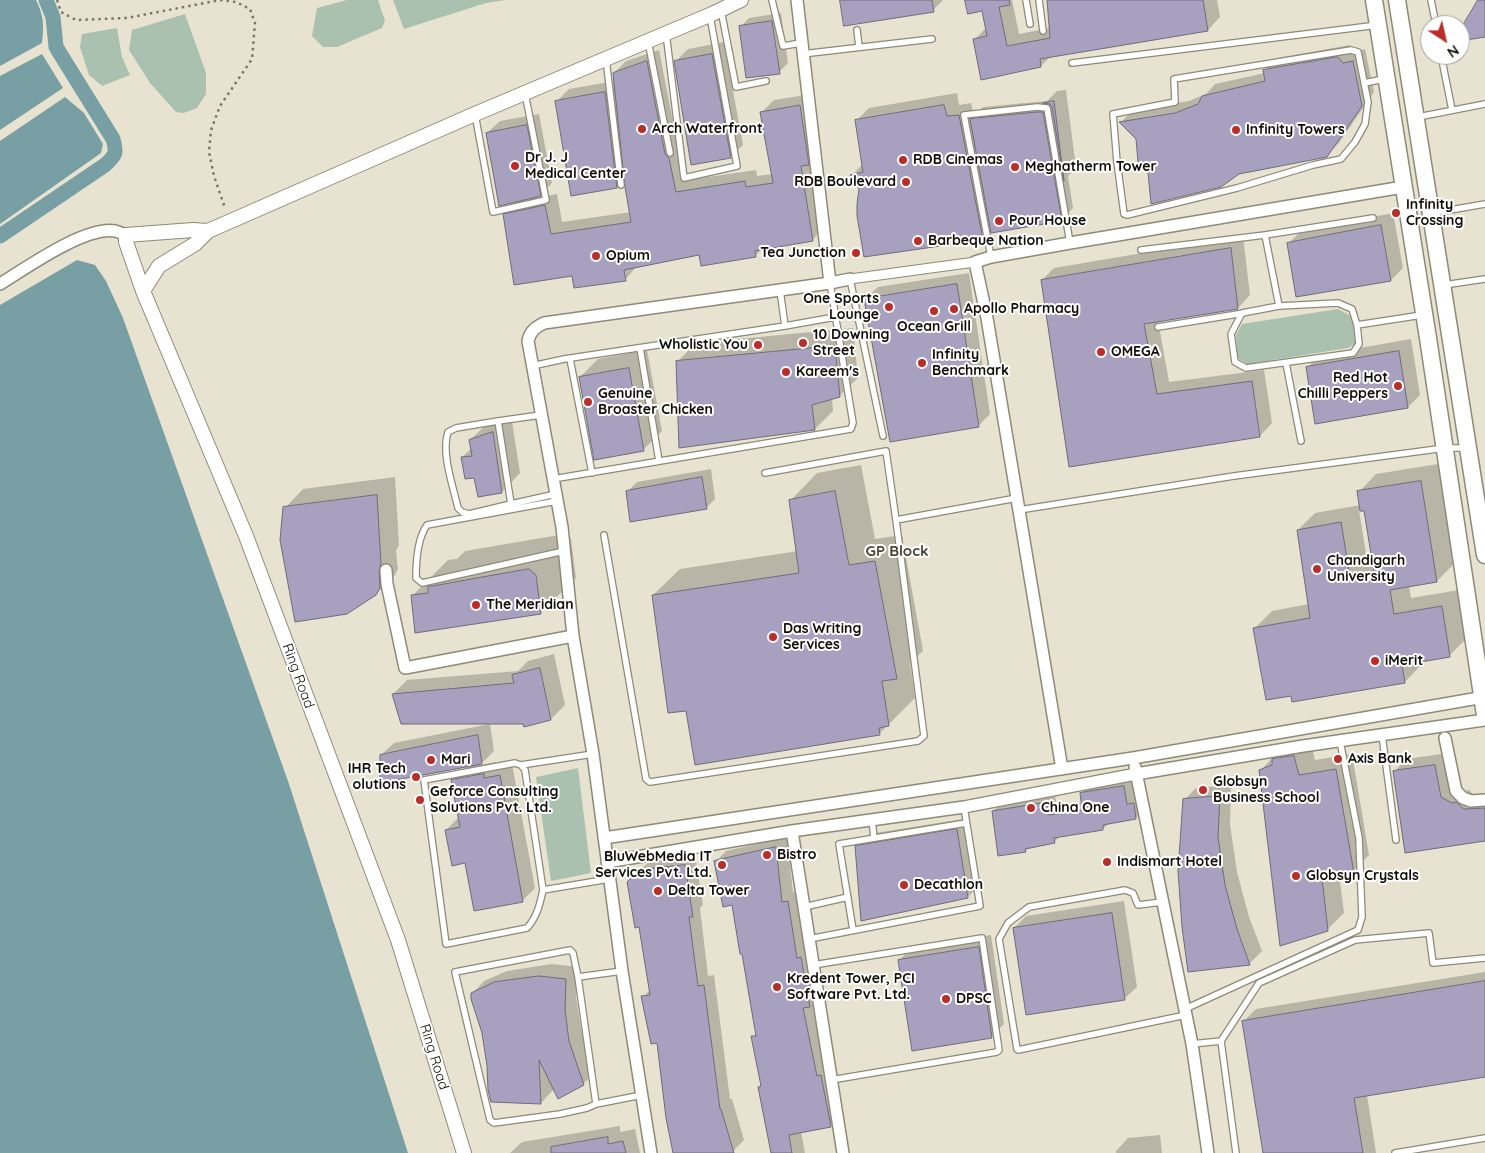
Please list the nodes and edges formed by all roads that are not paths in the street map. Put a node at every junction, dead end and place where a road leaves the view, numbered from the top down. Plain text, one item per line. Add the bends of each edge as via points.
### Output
1 (741, 0) edge
2 (772, 0) edge
3 (796, 0) edge
4 (1026, 0) edge
5 (1039, 0) edge
6 (1374, 0) edge
7 (1397, 0) edge
8 (1431, 0) edge
9 (716, 12) junction
10 (1434, 15) edge
11 (1030, 24) dead end
12 (1378, 25) junction
13 (857, 30) dead end
14 (1043, 31) dead end
15 (666, 33) junction
16 (932, 39) dead end
17 (648, 41) junction
18 (859, 47) junction
19 (802, 48) junction
20 (606, 59) junction
21 (1072, 62) dead end
22 (1444, 65) edge
23 (1386, 79) junction
24 (766, 81) dead end
25 (1364, 83) junction
26 (525, 93) junction
27 (1485, 104) edge
28 (1452, 110) junction
29 (475, 114) junction
30 (1416, 117) junction
31 (670, 153) dead end
32 (621, 185) dead end
33 (1405, 194) junction
34 (1485, 204) edge
35 (1430, 205) junction
36 (1373, 218) dead end
37 (208, 231) junction
38 (126, 235) junction
39 (1265, 235) junction
40 (1070, 243) junction
41 (1141, 250) dead end
42 (991, 257) junction
43 (975, 262) junction
44 (850, 279) junction
45 (1485, 279) edge
46 (830, 283) junction
47 (0, 284) edge
48 (1444, 286) junction
49 (780, 290) junction
50 (143, 291) junction
51 (1279, 306) junction
52 (1246, 312) junction
53 (1424, 315) junction
54 (835, 317) junction
55 (1357, 325) junction
56 (785, 326) junction
57 (1158, 327) dead end
58 (640, 348) junction
59 (570, 358) junction
60 (1286, 363) junction
61 (532, 366) junction
62 (542, 414) junction
63 (498, 421) junction
64 (883, 436) dead end
65 (1301, 441) dead end
66 (1445, 448) junction
67 (1469, 448) junction
68 (659, 461) junction
69 (592, 473) junction
70 (765, 473) dead end
71 (553, 480) junction
72 (557, 498) junction
73 (511, 504) junction
74 (1018, 504) junction
75 (896, 520) junction
76 (604, 535) dead end
77 (564, 551) junction
78 (1485, 555) edge
79 (386, 570) dead end
80 (573, 636) junction
81 (1484, 697) edge
82 (1485, 715) edge
83 (1485, 720) edge
84 (1382, 735) junction
85 (1445, 738) dead end
86 (1340, 741) junction
87 (593, 754) junction
88 (1133, 758) junction
89 (522, 765) junction
90 (1062, 769) junction
91 (1136, 774) junction
92 (1485, 800) edge
93 (964, 807) junction
94 (872, 820) junction
95 (966, 823) junction
96 (792, 831) junction
97 (604, 838) junction
98 (874, 838) junction
99 (1396, 840) dead end
100 (606, 862) junction
101 (609, 879) junction
102 (543, 890) junction
103 (848, 897) junction
104 (1162, 902) junction
105 (804, 907) junction
106 (853, 930) junction
107 (809, 939) junction
108 (1485, 958) edge
109 (813, 965) junction
110 (622, 971) junction
111 (578, 977) junction
112 (1185, 1012) junction
113 (1221, 1041) junction
114 (1192, 1044) junction
115 (831, 1080) junction
116 (642, 1095) junction
117 (596, 1104) junction
118 (1485, 1138) edge
119 (464, 1153) edge
120 (651, 1153) edge
121 (843, 1153) edge
122 (1208, 1153) edge
123 (1236, 1153) edge
124 (1395, 1153) edge

1 - 9 street
2 - 19 lane via 783,46
3 - 19 street
4 - 11 lane
5 - 14 lane
6 - 12 main road
7 - 30 main road
8 - 10 lane
9 - 15 street
9 - 15 lane via 737,166 684,178
9 - 24 lane via 736,87
12 - 21 lane
12 - 23 main road
13 - 18 lane
15 - 17 street
16 - 18 lane
17 - 20 street
17 - 31 lane
18 - 19 lane
19 - 46 street
20 - 26 street
20 - 32 lane
22 - 28 lane
23 - 25 lane
23 - 33 main road
25 - 25 lane via 1358,52 1351,50 1174,79 1175,102 1113,114 1124,214 1237,188 1341,159 1365,124 1368,102
26 - 29 street
26 - 29 lane via 546,200 493,212
27 - 28 lane
28 - 30 lane
29 - 37 street
30 - 35 main road
33 - 35 main road
33 - 40 street
33 - 53 main road
34 - 35 lane
35 - 48 main road
36 - 39 lane
37 - 38 street
37 - 50 street via 195,244 159,266
38 - 47 street via 115,231 103,232 75,240
38 - 50 street, Ring Road
39 - 41 lane
39 - 51 lane
40 - 42 street
40 - 42 lane via 1047,108 964,115
42 - 43 street
43 - 44 street
43 - 74 street
44 - 46 street
44 - 64 lane
45 - 48 lane
46 - 49 street
46 - 54 lane
48 - 67 main road
49 - 56 lane
49 - 61 street via 544,323 529,334
50 - 119 street, Ring Road via 246,536 398,940
51 - 52 lane
51 - 55 lane via 1338,303 1352,309
52 - 57 lane
52 - 60 lane via 1242,313 1231,334 1235,362 1246,368
53 - 55 lane
53 - 66 main road
54 - 56 lane
54 - 68 lane via 853,424 851,429
55 - 60 lane via 1359,344 1352,354
56 - 58 lane
58 - 59 lane
58 - 68 lane
59 - 61 lane
59 - 69 lane
60 - 65 lane
61 - 62 street
62 - 63 lane
62 - 71 street
63 - 73 lane
63 - 73 lane via 456,428 448,432 445,441 458,508 462,512 469,514
66 - 67 lane
66 - 74 lane
66 - 81 main road
67 - 78 main road
68 - 69 lane
69 - 71 lane
70 - 75 lane via 886,451
71 - 72 street
72 - 73 lane
72 - 77 street
72 - 77 lane via 427,525 416,561 416,578 422,583
74 - 75 lane
74 - 90 street
75 - 76 lane via 922,739 650,782 646,779
77 - 80 street
79 - 80 street via 405,668
80 - 87 street
81 - 82 main road
81 - 88 street
83 - 84 street
84 - 86 street
84 - 99 lane
85 - 92 street via 1456,790 1471,801
86 - 91 street
86 - 112 lane via 1359,838 1362,918 1358,930
87 - 89 lane
87 - 97 street
88 - 90 street
88 - 91 street
89 - 102 lane
89 - 102 lane via 515,763 424,780 446,944 527,928 540,906
90 - 97 street
91 - 93 street
91 - 104 street
93 - 94 street
93 - 95 lane
94 - 96 street
94 - 98 lane
95 - 98 lane
95 - 106 lane via 980,906
96 - 100 street
96 - 105 street
97 - 100 street
98 - 103 lane via 839,844
100 - 101 street
101 - 102 lane
101 - 110 street
103 - 105 lane
103 - 106 lane
104 - 112 street
104 - 112 lane via 1138,905 1133,893 1125,890 1029,907 1008,923 999,939 1017,1050
105 - 107 street
106 - 107 lane
107 - 109 street
108 - 113 lane via 1433,963 1429,932 1355,940 1259,983
109 - 115 street
109 - 115 lane via 982,938 997,1052
110 - 111 lane
110 - 116 street
111 - 117 lane
111 - 117 lane via 570,950 455,972 491,1123 560,1114
112 - 114 street
113 - 114 lane
113 - 123 lane
114 - 122 street
115 - 121 street
116 - 117 lane
116 - 120 street
118 - 124 lane

